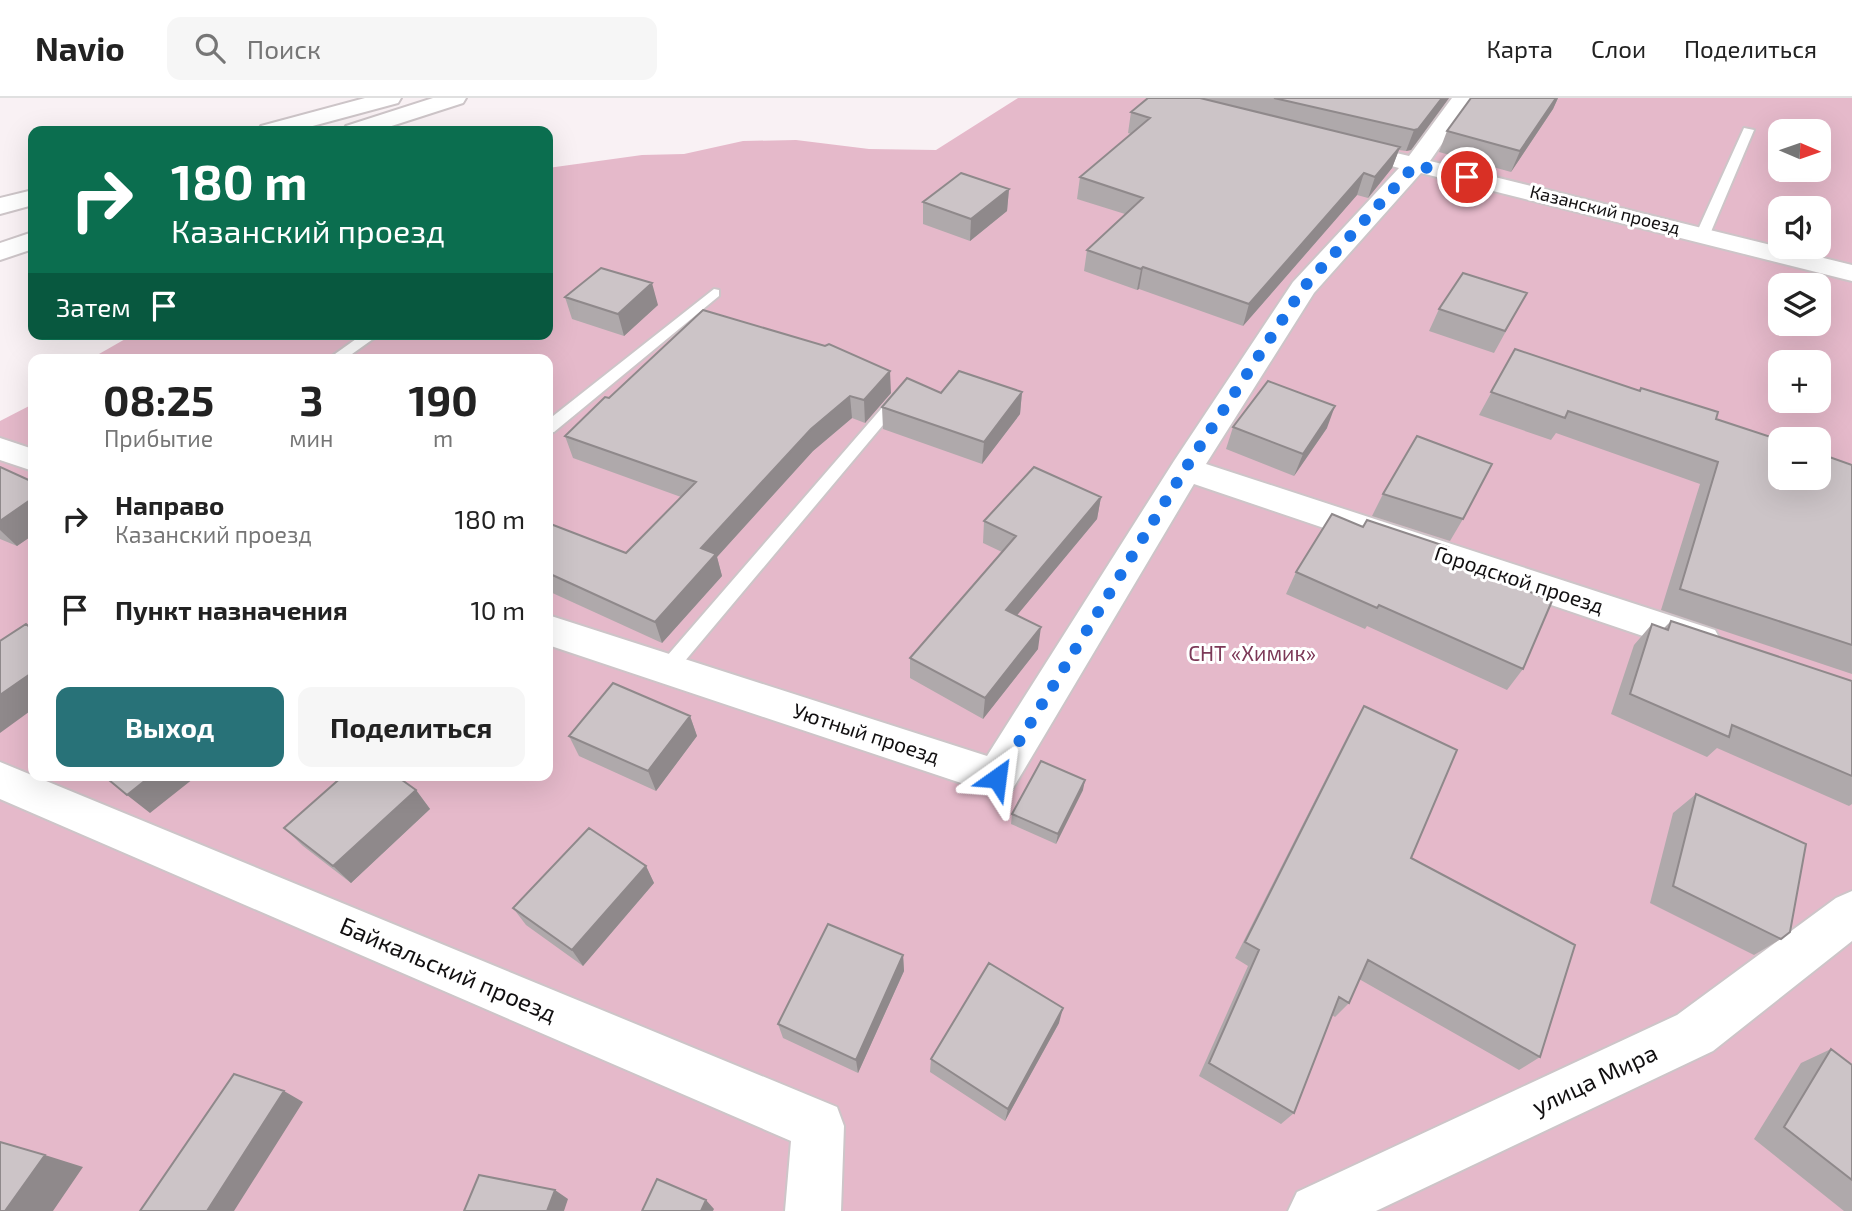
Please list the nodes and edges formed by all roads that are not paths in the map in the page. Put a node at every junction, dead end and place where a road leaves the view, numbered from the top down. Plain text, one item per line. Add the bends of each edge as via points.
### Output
1 (390, 98) edge
2 (454, 98) edge
3 (1463, 98) edge
4 (288, 126) edge
5 (369, 126) edge
6 (1748, 130) dead end
7 (1376, 155) edge
8 (1415, 165) junction
9 (28, 198) edge
10 (0, 206) edge
11 (1703, 234) junction
12 (28, 242) edge
13 (0, 252) edge
14 (1852, 273) edge
15 (714, 293) dead end
16 (364, 340) edge
17 (343, 354) edge
18 (902, 393) edge
19 (553, 424) edge
20 (0, 449) edge
21 (28, 458) edge
22 (1185, 469) junction
23 (553, 632) edge
24 (1734, 652) edge
25 (667, 669) junction
26 (0, 780) edge
27 (1852, 913) edge
28 (813, 1211) edge
29 (1316, 1211) edge

1 - 4 street
2 - 5 street
3 - 8 street, Уютный проезд
6 - 11 lane
7 - 8 street, Казанский проезд
8 - 11 street, Казанский проезд
8 - 22 street, Уютный проезд via 1303,288
9 - 10 street
11 - 14 street, Казанский проезд
12 - 13 street
15 - 19 lane
16 - 17 lane
18 - 25 lane
20 - 21 street
22 - 24 street, Городской проезд
22 - 25 street, Уютный проезд via 997,778
23 - 25 street, Уютный проезд
26 - 28 street, Байкальский проезд via 818,1126
27 - 29 street, улица Мира via 1695,1033

